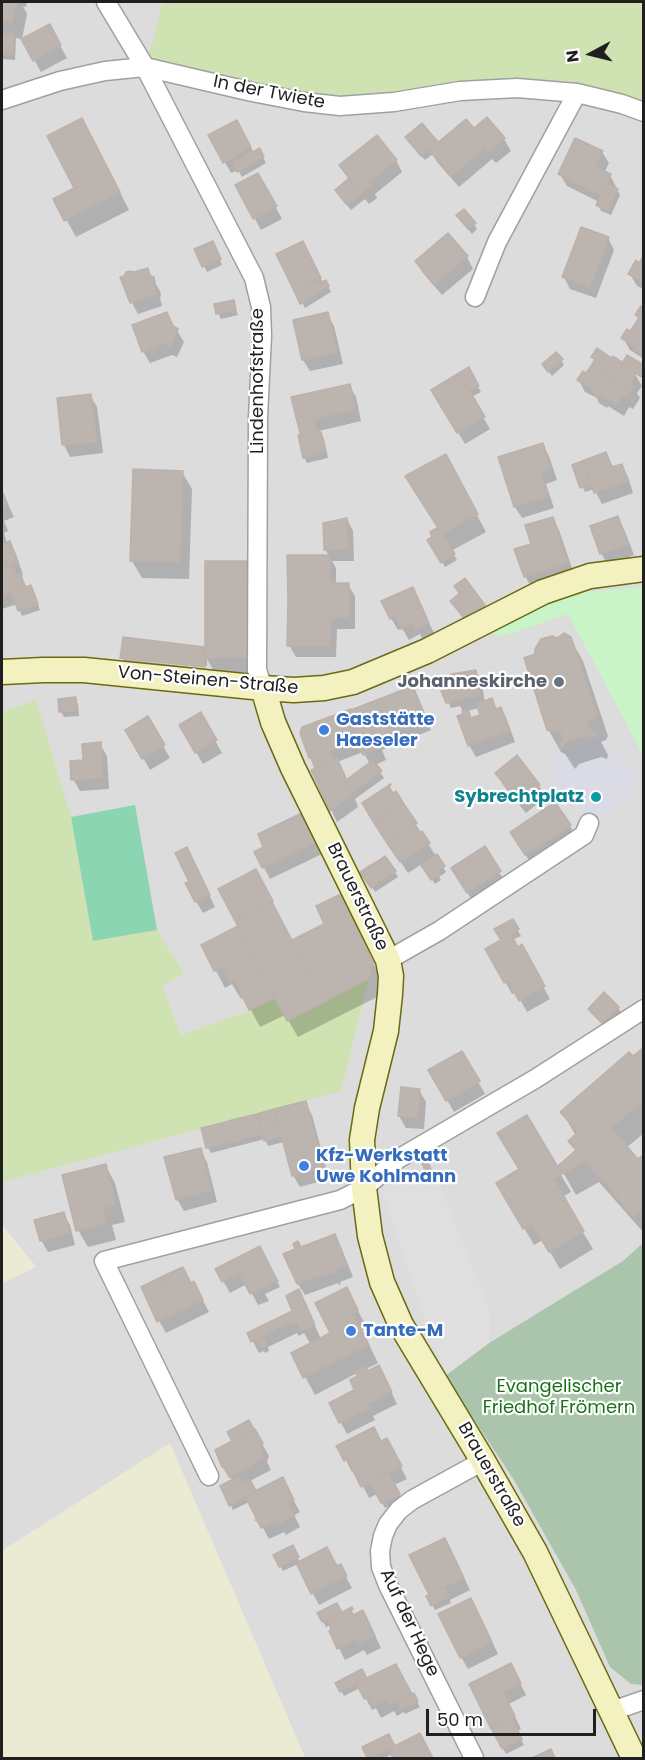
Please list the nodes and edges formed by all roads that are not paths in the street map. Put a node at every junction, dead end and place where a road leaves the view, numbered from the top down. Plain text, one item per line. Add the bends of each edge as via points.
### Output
1 (106, 2) edge
2 (145, 67) junction
3 (577, 93) junction
4 (2, 100) edge
5 (644, 112) edge
6 (475, 297) dead end
7 (644, 569) edge
8 (2, 672) edge
9 (262, 688) junction
10 (589, 823) dead end
11 (388, 960) junction
12 (644, 1009) edge
13 (364, 1188) junction
14 (483, 1461) junction
15 (209, 1476) dead end
16 (644, 1700) edge
17 (612, 1711) junction
18 (474, 1758) edge
19 (634, 1758) edge

1 - 2 street, Lindenhofstraße
2 - 3 street, In der Twiete via 262,94 340,106 460,91 517,88
2 - 4 street, In der Twiete via 60,81
2 - 9 street, Lindenhofstraße via 254,278 261,307 257,670
3 - 5 street, In der Twiete
3 - 6 street via 497,242
7 - 9 main road, Von-Steinen-Straße via 590,576 543,592 427,651 352,682 294,690
8 - 9 main road, Von-Steinen-Straße via 84,670
9 - 11 main road, Brauerstraße via 293,768
10 - 11 street via 584,835 439,932
11 - 13 main road, Brauerstraße via 391,976 386,1031 362,1140
12 - 13 street via 535,1079 398,1159
13 - 14 main road, Brauerstraße via 370,1236 382,1282 401,1325
13 - 15 street via 331,1203 104,1261
14 - 17 main road, Brauerstraße via 535,1552
14 - 18 street, Auf der Hege via 399,1510 388,1524 380,1551 387,1585
16 - 17 street
17 - 19 main road, Brauerstraße

